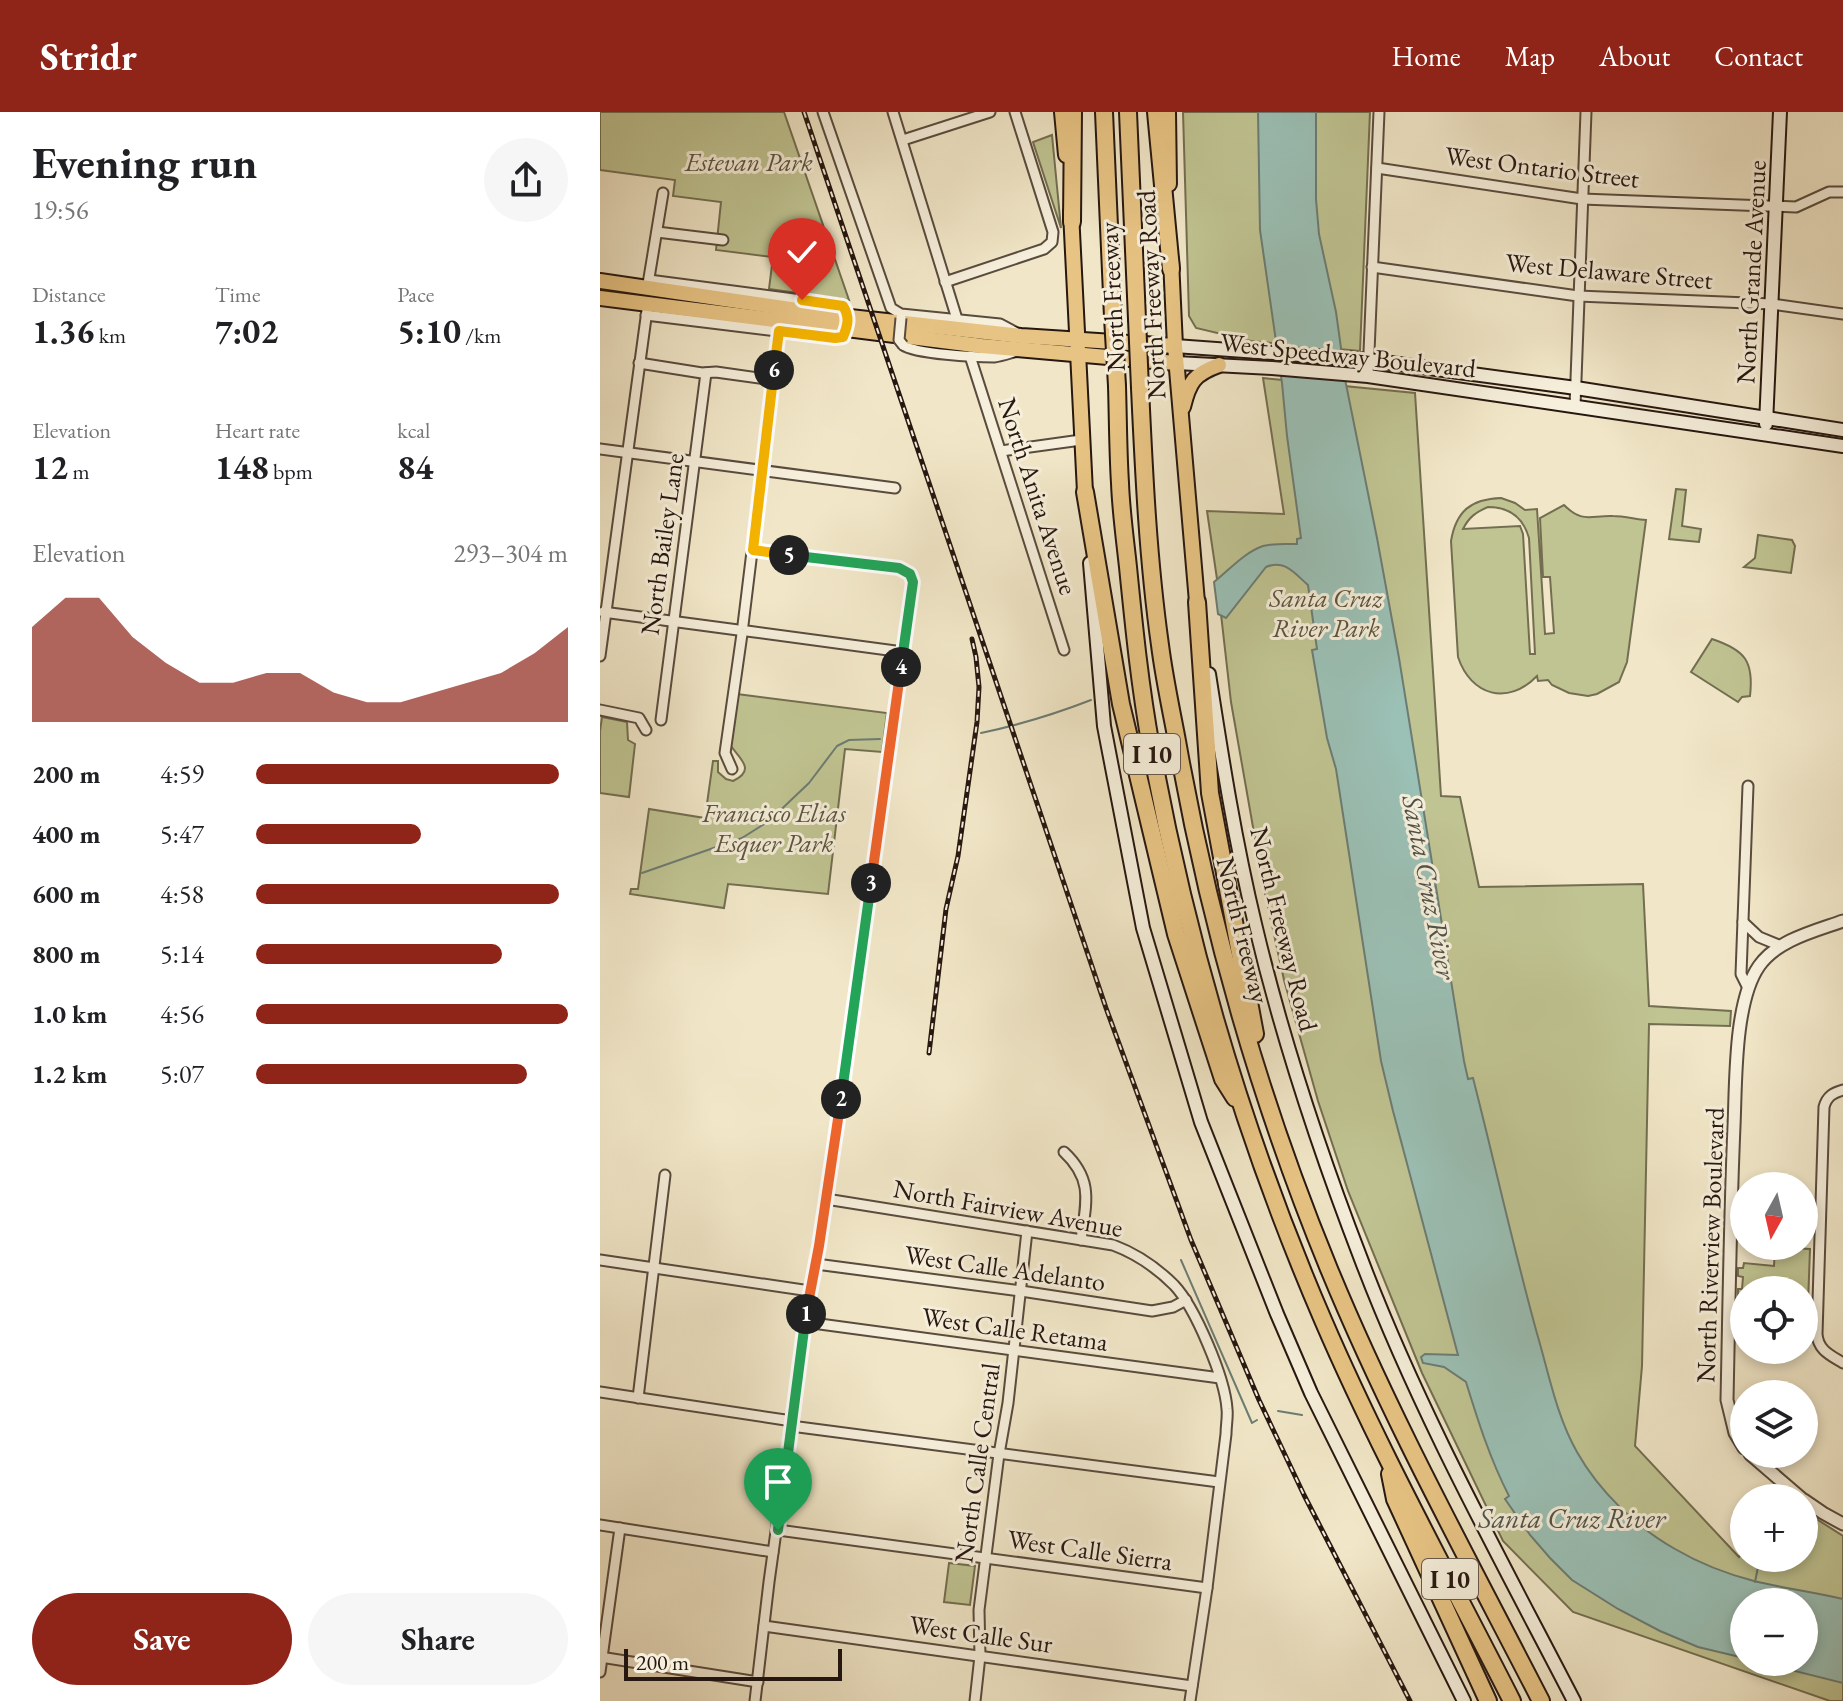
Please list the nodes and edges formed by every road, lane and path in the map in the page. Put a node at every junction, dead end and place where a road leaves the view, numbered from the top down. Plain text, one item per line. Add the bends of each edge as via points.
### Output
1 (823, 112) edge
2 (893, 112) edge
3 (990, 112) edge
4 (1015, 112) edge
5 (1062, 112) edge
6 (1073, 112) edge
7 (1104, 112) edge
8 (1128, 112) edge
9 (1156, 112) edge
10 (1168, 112) edge
11 (1379, 112) edge
12 (1586, 112) edge
13 (1780, 112) edge
14 (903, 140) junction
15 (1377, 168) junction
16 (1843, 192) edge
17 (663, 193) dead end
18 (1582, 199) junction
19 (1777, 207) junction
20 (1072, 222) junction
21 (657, 232) junction
22 (723, 240) dead end
23 (1372, 267) junction
24 (1171, 269) junction
25 (600, 281) edge
26 (945, 282) junction
27 (648, 284) junction
28 (1074, 291) junction
29 (1578, 296) junction
30 (600, 298) edge
31 (1772, 304) junction
32 (647, 309) junction
33 (1843, 314) edge
34 (901, 316) junction
35 (957, 319) junction
36 (779, 331) junction
37 (1042, 337) junction
38 (1021, 343) junction
39 (1077, 346) junction
40 (1175, 346) junction
41 (970, 356) junction
42 (1369, 360) junction
43 (639, 363) junction
44 (1176, 363) junction
45 (1219, 365) junction
46 (706, 373) junction
47 (1361, 376) junction
48 (773, 380) junction
49 (1576, 388) junction
50 (1575, 406) junction
51 (1181, 415) junction
52 (1766, 418) junction
53 (1843, 430) edge
54 (1765, 434) junction
55 (1081, 440) junction
56 (1843, 446) edge
57 (600, 449) edge
58 (1001, 451) junction
59 (629, 453) junction
60 (696, 462) junction
61 (763, 469) junction
62 (895, 488) dead end
63 (1085, 492) junction
64 (753, 550) junction
65 (1197, 602) junction
66 (603, 612) edge
67 (674, 622) junction
68 (742, 630) junction
69 (1064, 650) dead end
70 (903, 652) junction
71 (600, 656) edge
72 (600, 710) edge
73 (661, 720) dead end
74 (646, 730) dead end
75 (732, 769) dead end
76 (1748, 786) dead end
77 (1843, 921) edge
78 (1743, 922) junction
79 (1781, 946) junction
80 (1748, 988) junction
81 (1843, 1090) edge
82 (1270, 1111) junction
83 (1245, 1113) junction
84 (1064, 1152) dead end
85 (665, 1175) dead end
86 (826, 1199) junction
87 (1027, 1231) junction
88 (1081, 1240) junction
89 (600, 1260) edge
90 (816, 1264) junction
91 (654, 1268) junction
92 (810, 1291) junction
93 (1021, 1291) junction
94 (1186, 1300) junction
95 (805, 1322) junction
96 (1014, 1351) junction
97 (1843, 1363) edge
98 (1220, 1378) junction
99 (600, 1392) edge
100 (638, 1398) junction
101 (1730, 1412) edge
102 (791, 1423) junction
103 (999, 1454) junction
104 (1387, 1457) junction
105 (1766, 1468) edge
106 (1219, 1482) junction
107 (1785, 1484) edge
108 (1818, 1510) edge
109 (1843, 1524) edge
110 (600, 1525) edge
111 (620, 1528) junction
112 (778, 1530) junction
113 (773, 1552) junction
114 (1467, 1556) junction
115 (986, 1557) junction
116 (1207, 1588) junction
117 (764, 1626) junction
118 (980, 1656) junction
119 (601, 1657) edge
120 (600, 1672) edge
121 (758, 1682) junction
122 (1192, 1686) junction
123 (756, 1701) edge
124 (975, 1701) edge
125 (1190, 1701) edge
126 (1464, 1701) edge
127 (1488, 1701) edge
128 (1512, 1701) edge
129 (1541, 1701) edge
130 (1551, 1701) edge
131 (1574, 1701) edge

1 - 34 street via 891,308
2 - 14 street
3 - 14 street
4 - 26 street via 1053,232 1050,245
5 - 20 main road
6 - 20 highway
7 - 83 highway, North Freeway / I 10, bridge via 1120,484 1136,648 1180,886
8 - 82 highway, North Freeway / I 10, bridge via 1145,486 1160,645 1192,825 1227,969
9 - 24 highway
10 - 24 main road, North Freeway Road
11 - 15 street
12 - 18 street
13 - 19 main road, North Grande Avenue
14 - 26 street
15 - 18 street, West Ontario Street
15 - 23 street
16 - 19 street, West Ontario Street via 1829,192 1796,207
17 - 21 street
18 - 19 street, West Ontario Street
18 - 29 street
19 - 31 main road, North Grande Avenue
20 - 28 main road
21 - 22 street
21 - 27 street
23 - 29 street, West Delaware Street
23 - 42 street
24 - 40 main road, North Freeway Road
25 - 27 main road, West Speedway Boulevard
26 - 35 street
27 - 36 street, West Speedway Boulevard, bridge via 839,305 848,316 843,337
27 - 38 main road, West Speedway Boulevard
28 - 37 main road via 1061,328
28 - 39 main road
29 - 31 street, West Delaware Street
29 - 49 street
30 - 32 main road, West Speedway Boulevard
31 - 33 street, West Delaware Street
31 - 52 main road, North Grande Avenue
32 - 36 street, West Speedway Boulevard
32 - 38 main road, West Speedway Boulevard
32 - 43 street
34 - 35 street
34 - 41 street, bridge via 903,345
35 - 38 street via 1000,324
36 - 48 street
37 - 38 main road, West Speedway Boulevard
37 - 39 main road, West Speedway Boulevard
38 - 39 main road, West Speedway Boulevard
38 - 41 street via 998,357
39 - 40 main road, West Speedway Boulevard
39 - 44 main road, West Speedway Boulevard
39 - 55 main road
40 - 42 main road, West Speedway Boulevard
40 - 44 main road, North Freeway Road
41 - 58 street, North Anita Avenue
42 - 47 street
42 - 49 main road, West Speedway Boulevard
43 - 46 street
43 - 59 street
44 - 45 main road, West Speedway Boulevard
44 - 51 main road, North Freeway Road
45 - 47 main road, West Speedway Boulevard
45 - 51 main road via 1196,377
46 - 48 street
46 - 60 street, North Bailey Lane
47 - 50 main road, West Speedway Boulevard
48 - 61 street
49 - 50 street
49 - 52 main road, West Speedway Boulevard
50 - 54 main road, West Speedway Boulevard
51 - 65 main road, North Freeway Road
52 - 53 main road, West Speedway Boulevard
52 - 54 main road, North Grande Avenue
54 - 56 main road, West Speedway Boulevard
55 - 58 street
55 - 63 main road
57 - 59 street
58 - 69 street, North Anita Avenue
59 - 60 street
59 - 66 street
60 - 61 street
60 - 67 street, North Bailey Lane
61 - 62 street
61 - 64 street
63 - 83 highway via 1121,704 1176,934 1223,1079
63 - 126 main road via 1104,726 1143,928 1201,1122 1311,1393
64 - 68 street
64 - 70 street via 899,568 910,574
65 - 82 highway via 1210,793
65 - 131 main road, North Freeway Road via 1255,925 1320,1146 1404,1364
66 - 67 street
66 - 71 street
67 - 68 street
67 - 73 street, North Bailey Lane
68 - 70 street
68 - 75 street via 725,753
70 - 86 street
72 - 74 street via 639,718
76 - 78 street
77 - 79 street, North Riverview Boulevard
78 - 79 street via 1759,937
78 - 80 street via 1741,974
79 - 80 street, North Riverview Boulevard via 1757,968
80 - 101 street, North Riverview Boulevard via 1737,1068 1731,1203
81 - 97 street via 1832,1094 1824,1107 1817,1318 1818,1344
82 - 114 highway, North Freeway / I 10 via 1361,1344
83 - 104 highway, North Freeway / I 10 via 1304,1275
84 - 88 street via 1085,1184
85 - 91 street
86 - 87 street, North Fairview Avenue
86 - 90 street
87 - 88 street, North Fairview Avenue
87 - 93 street, North Calle Central
88 - 94 street, North Fairview Avenue via 1136,1255
89 - 91 street
90 - 92 street
90 - 93 street, West Calle Adelanto
91 - 92 street
91 - 100 street
92 - 95 street
93 - 94 street, West Calle Adelanto via 1152,1311
93 - 96 street, North Calle Central
94 - 98 street, North Fairview Avenue
95 - 96 street, West Calle Retama
95 - 102 street
96 - 98 street, West Calle Retama
96 - 103 street, North Calle Central
98 - 106 street, North Fairview Avenue via 1227,1408
99 - 100 street
100 - 102 street
102 - 103 street
102 - 112 street
103 - 106 street
103 - 115 street, North Calle Central
104 - 127 highway via 1395,1499
104 - 128 highway, North Freeway / I 10
105 - 107 street
106 - 116 street, North Fairview Avenue
108 - 109 street
110 - 111 street
111 - 113 street
111 - 119 street
112 - 113 street
112 - 115 street, West Calle Sierra
113 - 117 street
114 - 129 highway, North Freeway / I 10
114 - 130 highway
115 - 116 street, West Calle Sierra
115 - 118 street, North Calle Central
116 - 122 street, North Fairview Avenue
117 - 118 street, West Calle Sur
117 - 121 street
118 - 122 street, West Calle Sur
118 - 124 street, North Calle Central
119 - 120 street
119 - 121 street
121 - 123 street
122 - 125 street, North Fairview Avenue

